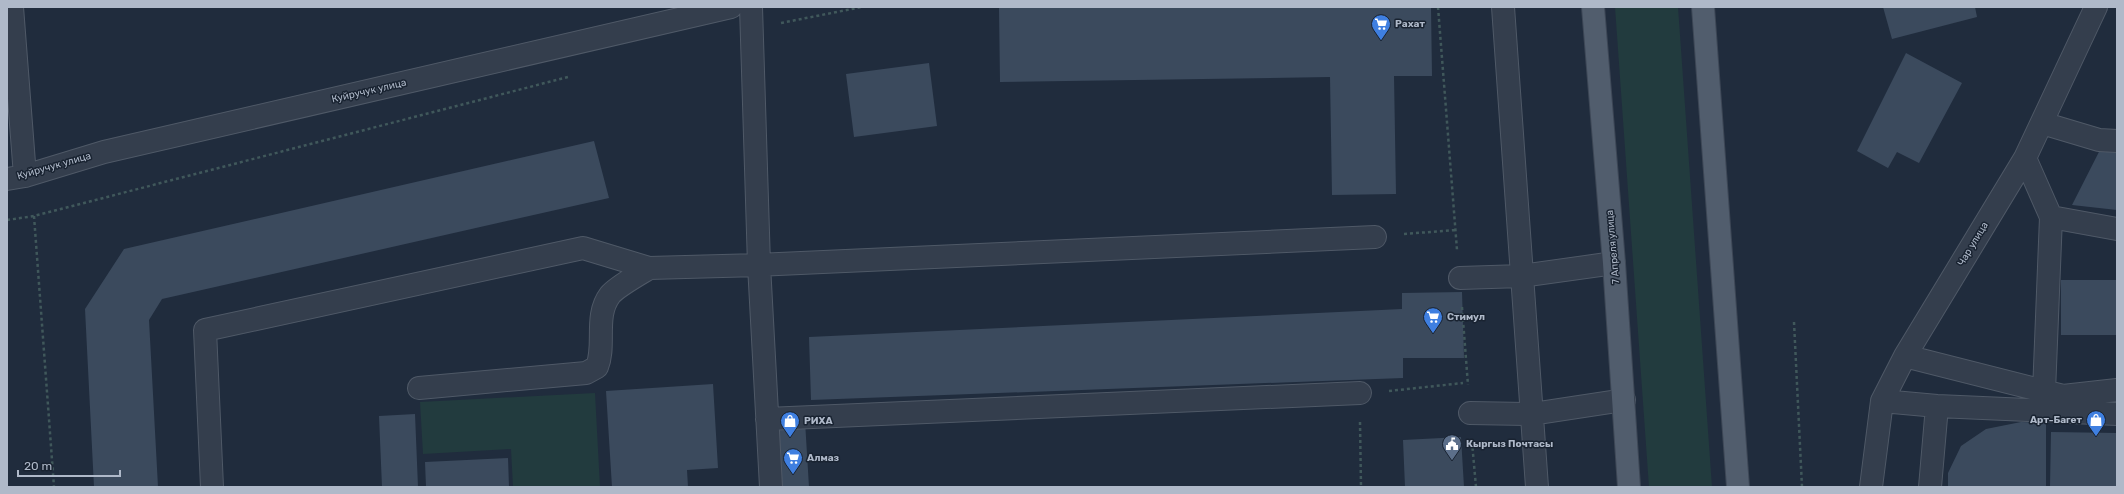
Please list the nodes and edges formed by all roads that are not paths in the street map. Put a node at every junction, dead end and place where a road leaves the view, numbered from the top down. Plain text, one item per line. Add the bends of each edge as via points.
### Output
1 (12, 7) edge
2 (732, 7) edge
3 (751, 7) edge
4 (1503, 7) edge
5 (1593, 7) edge
6 (1704, 7) edge
7 (2096, 7) edge
8 (2042, 123) junction
9 (2117, 141) edge
10 (2025, 158) junction
11 (16, 178) edge
12 (2051, 217) junction
13 (2117, 229) edge
14 (1375, 237) road end
15 (1614, 263) junction
16 (759, 265) junction
17 (649, 268) junction
18 (1522, 276) junction
19 (1460, 278) road end
20 (1905, 356) junction
21 (419, 388) dead end
22 (2117, 390) edge
23 (2044, 392) junction
24 (1360, 393) road end
25 (1624, 400) junction
26 (1882, 401) junction
27 (1937, 406) junction
28 (1470, 413) road end
29 (1532, 414) junction
30 (2117, 414) edge
31 (767, 419) junction
32 (212, 487) edge
33 (771, 487) edge
34 (1537, 487) edge
35 (1629, 487) edge
36 (1738, 487) edge
37 (1871, 487) edge
38 (1930, 487) edge

1 - 11 street via 20,120
2 - 11 street, Куйручук улица via 104,152
3 - 16 street
4 - 18 street
5 - 15 main road, 7 Апреля улица
6 - 36 main road
7 - 8 street, Чар улица
8 - 9 street via 2099,140
8 - 10 street, Чар улица
10 - 12 street
10 - 20 street, Чар улица
12 - 13 street
12 - 23 street
14 - 16 street
15 - 18 street
15 - 25 main road, 7 Апреля улица
16 - 17 street
16 - 31 street
17 - 21 street via 610,295 601,316 601,357 597,368 586,373
17 - 32 street via 583,248 205,330
18 - 19 street
18 - 29 street
20 - 23 street
20 - 26 street, Чар улица
22 - 23 street via 2063,396
24 - 31 street
25 - 29 street
25 - 35 main road, 7 Апреля улица
26 - 27 street
26 - 37 street, Чар улица
27 - 30 street
27 - 38 street
28 - 29 street
29 - 34 street
31 - 33 street

